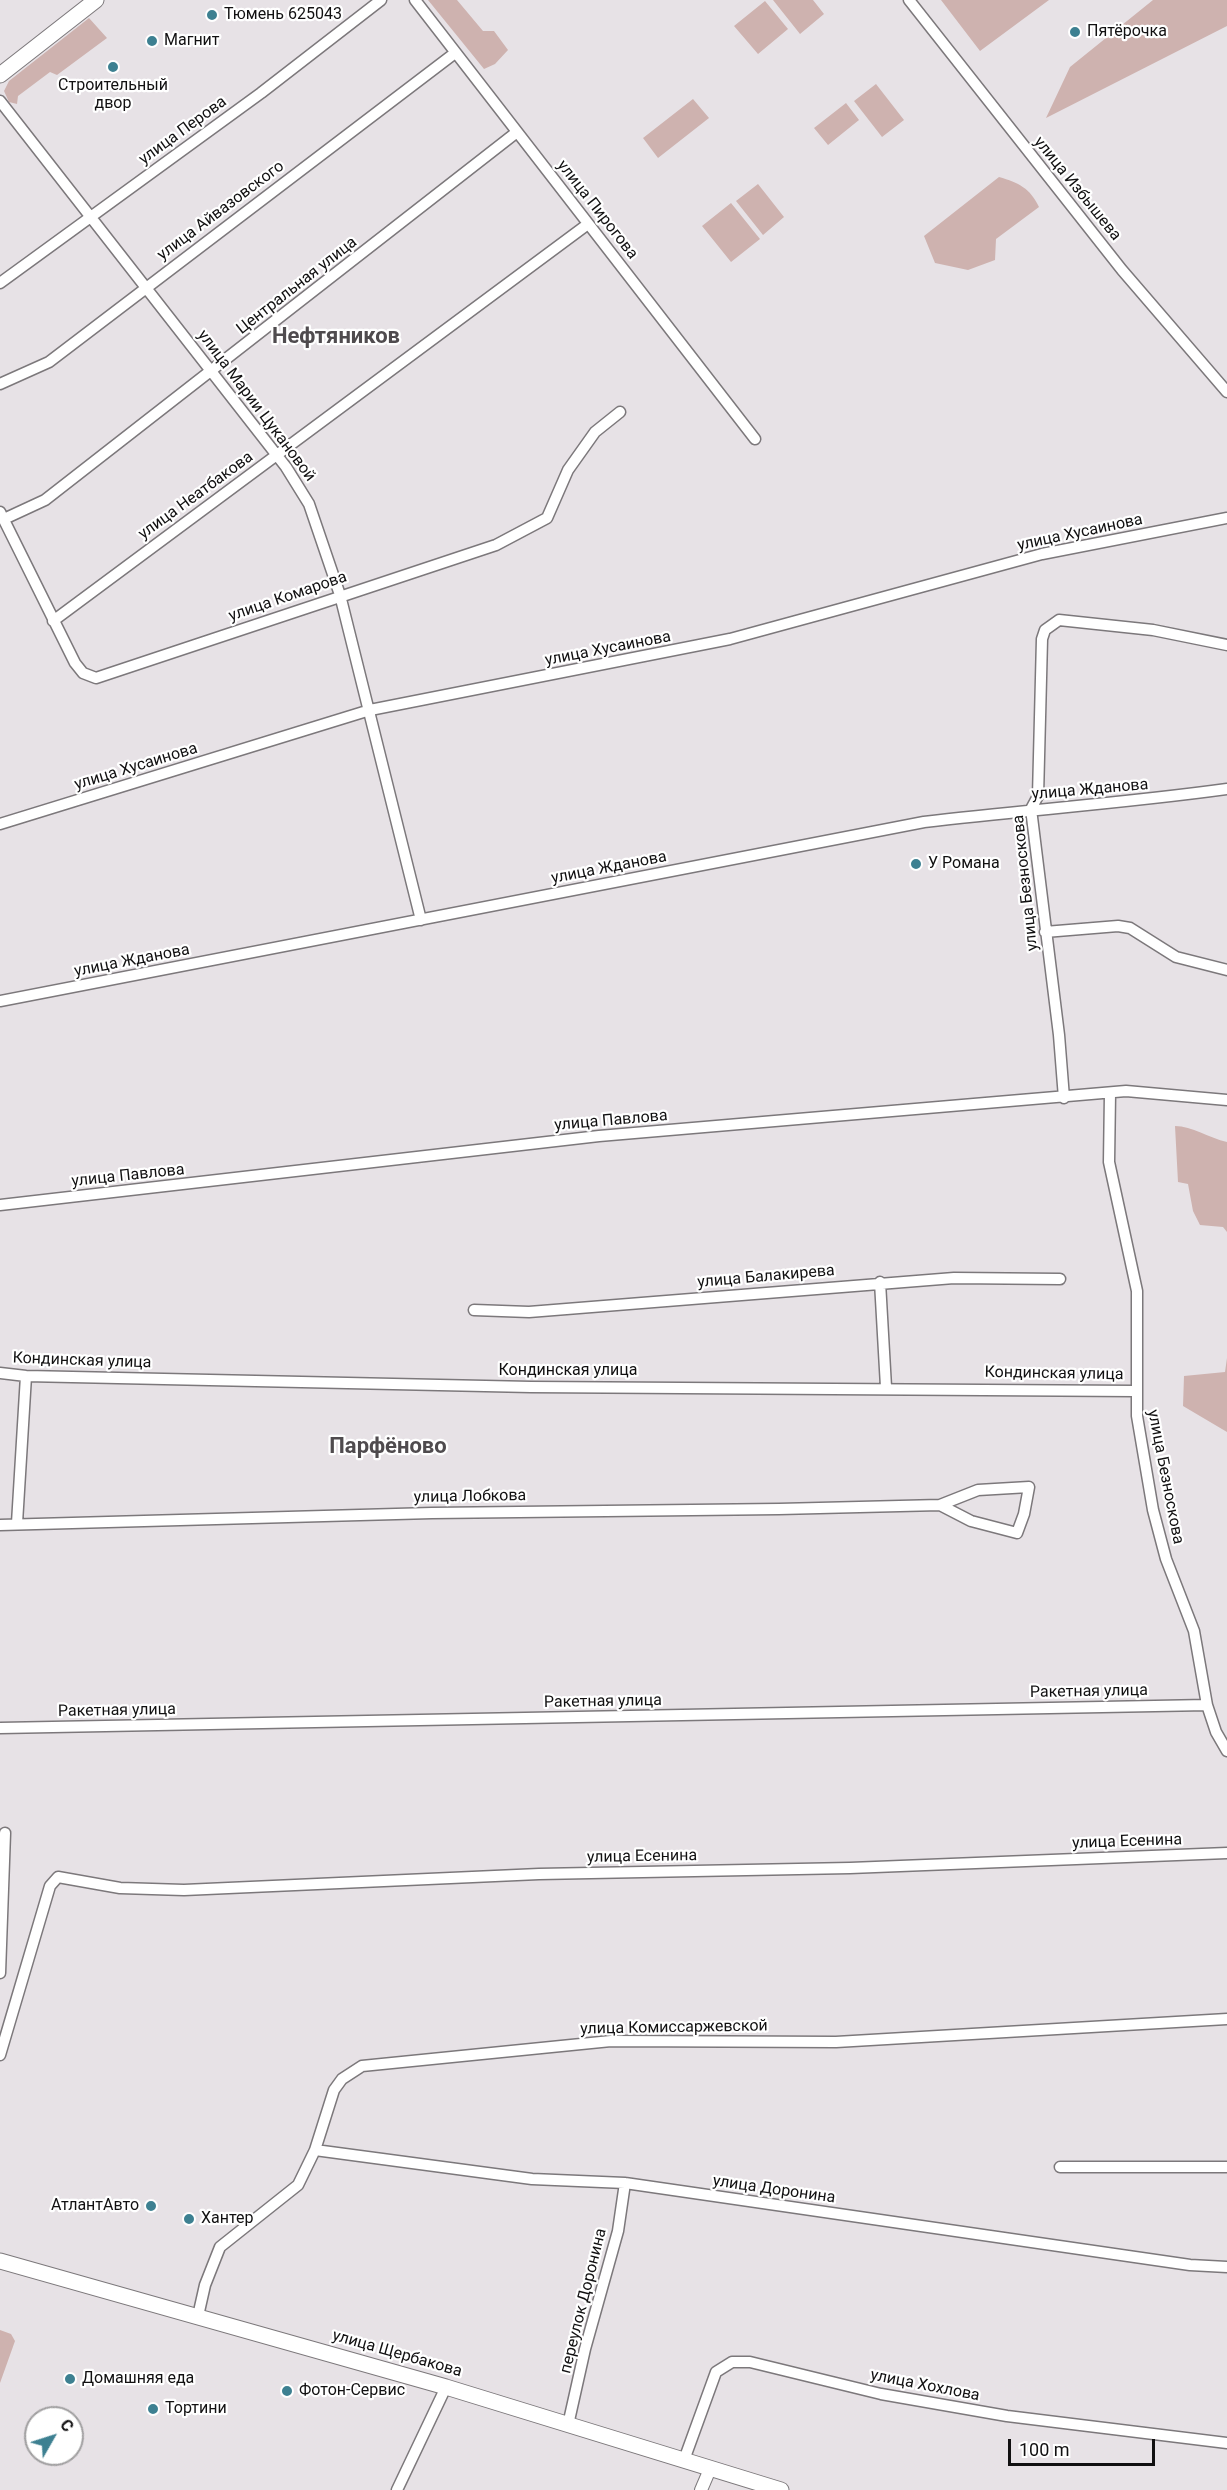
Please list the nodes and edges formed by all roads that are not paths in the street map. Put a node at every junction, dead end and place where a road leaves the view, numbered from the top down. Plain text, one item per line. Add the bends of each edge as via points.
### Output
1 (96, 0) edge
2 (381, 0) edge
3 (415, 0) edge
4 (909, 0) edge
5 (455, 53) junction
6 (0, 75) edge
7 (0, 101) edge
8 (517, 132) junction
9 (91, 217) junction
10 (588, 224) junction
11 (0, 283) edge
12 (146, 287) junction
13 (212, 371) junction
14 (0, 384) edge
15 (1227, 392) edge
16 (620, 412) dead end
17 (755, 440) dead end
18 (277, 455) junction
19 (2, 516) edge
20 (1227, 518) edge
21 (340, 596) junction
22 (53, 621) junction
23 (1227, 645) edge
24 (370, 710) junction
25 (1227, 789) edge
26 (1031, 809) junction
27 (0, 824) edge
28 (421, 920) junction
29 (1045, 932) junction
30 (1227, 970) edge
31 (0, 1001) edge
32 (1110, 1094) junction
33 (1064, 1098) junction
34 (1227, 1100) edge
35 (0, 1205) edge
36 (1060, 1280) dead end
37 (880, 1282) junction
38 (474, 1310) dead end
39 (0, 1373) edge
40 (26, 1376) junction
41 (886, 1387) junction
42 (1136, 1391) junction
43 (940, 1505) junction
44 (17, 1523) junction
45 (0, 1525) edge
46 (1207, 1705) junction
47 (0, 1728) edge
48 (1227, 1751) edge
49 (5, 1833) dead end
50 (1227, 1853) edge
51 (0, 1973) edge
52 (1227, 2019) edge
53 (0, 2055) edge
54 (315, 2150) junction
55 (1060, 2167) dead end
56 (1227, 2167) edge
57 (625, 2183) junction
58 (0, 2261) edge
59 (1227, 2267) edge
60 (198, 2316) junction
61 (446, 2387) junction
62 (568, 2425) junction
63 (1227, 2443) edge
64 (684, 2460) junction
65 (710, 2469) junction
66 (397, 2490) edge
67 (701, 2490) edge
68 (781, 2490) edge

1 - 6 main road
2 - 9 street, улица Перова
3 - 5 street, улица Пирогова
4 - 15 street, улица Избышева via 1122,270
5 - 8 street, улица Пирогова
5 - 12 street, улица Айвазовского
7 - 9 street, улица Марии Цукановой
8 - 10 street, улица Пирогова
8 - 13 street, Центральная улица
9 - 11 street, улица Перова
9 - 12 street, улица Марии Цукановой
10 - 17 street, улица Пирогова
10 - 18 street, улица Неатбакова
12 - 13 street, улица Марии Цукановой
12 - 14 street, улица Айвазовского via 49,362
13 - 18 street, улица Марии Цукановой
13 - 19 street, Центральная улица via 45,500
16 - 21 street, улица Комарова via 595,432 568,470 547,518 496,545
18 - 21 street, улица Марии Цукановой via 309,504
18 - 22 street, улица Неатбакова
19 - 22 street, улица Комарова
20 - 24 street, улица Хусаинова via 1042,554 730,639
21 - 22 street, улица Комарова via 96,678 83,673 75,663
21 - 24 street, улица Марии Цукановой
23 - 26 street, улица Безноскова via 1153,630 1059,620 1046,630 1042,639 1038,796
24 - 27 street, улица Хусаинова
24 - 28 street, улица Марии Цукановой
25 - 26 street, улица Жданова via 1143,801
26 - 28 street, улица Жданова via 924,822
26 - 29 street, улица Безноскова
28 - 31 street, улица Жданова
29 - 30 street via 1130,927 1176,957
29 - 33 street, улица Безноскова
32 - 33 street, улица Павлова
32 - 34 street, улица Павлова
32 - 42 street, улица Безноскова via 1109,1162 1137,1292
33 - 35 street, улица Павлова via 599,1136
36 - 37 street, улица Балакирева via 954,1278
37 - 38 street, улица Балакирева via 529,1312
37 - 41 street
39 - 40 street, Кондинская улица
40 - 41 street, Кондинская улица via 531,1387
40 - 44 street
41 - 42 street, Кондинская улица
42 - 46 street, улица Безноскова via 1154,1510 1166,1559 1194,1631
43 - 43 street, улица Лобкова via 970,1521 1017,1533 1029,1487 978,1490
43 - 44 street, улица Лобкова
44 - 45 street, улица Лобкова
46 - 47 street, Ракетная улица
46 - 48 street, улица Безноскова
49 - 51 street
50 - 53 street, улица Есенина via 850,1868 539,1874 184,1890 120,1888 58,1877 50,1886
52 - 54 street, улица Комиссаржевской via 836,2042 610,2041 362,2066 342,2079 334,2090
54 - 57 street, улица Доронина via 532,2179
54 - 60 street, улица Комиссаржевской via 298,2185 219,2247
55 - 56 street
57 - 59 street, улица Доронина via 1190,2265
57 - 62 street, переулок Доронина via 618,2231
58 - 60 main road, улица Щербакова
60 - 61 main road, улица Щербакова
61 - 62 main road, улица Щербакова
61 - 66 street
62 - 64 main road, улица Щербакова
63 - 64 street, улица Хохлова via 1007,2416 881,2394 750,2362 732,2362 716,2372
64 - 65 main road, улица Щербакова
65 - 67 street
65 - 68 main road, улица Щербакова

